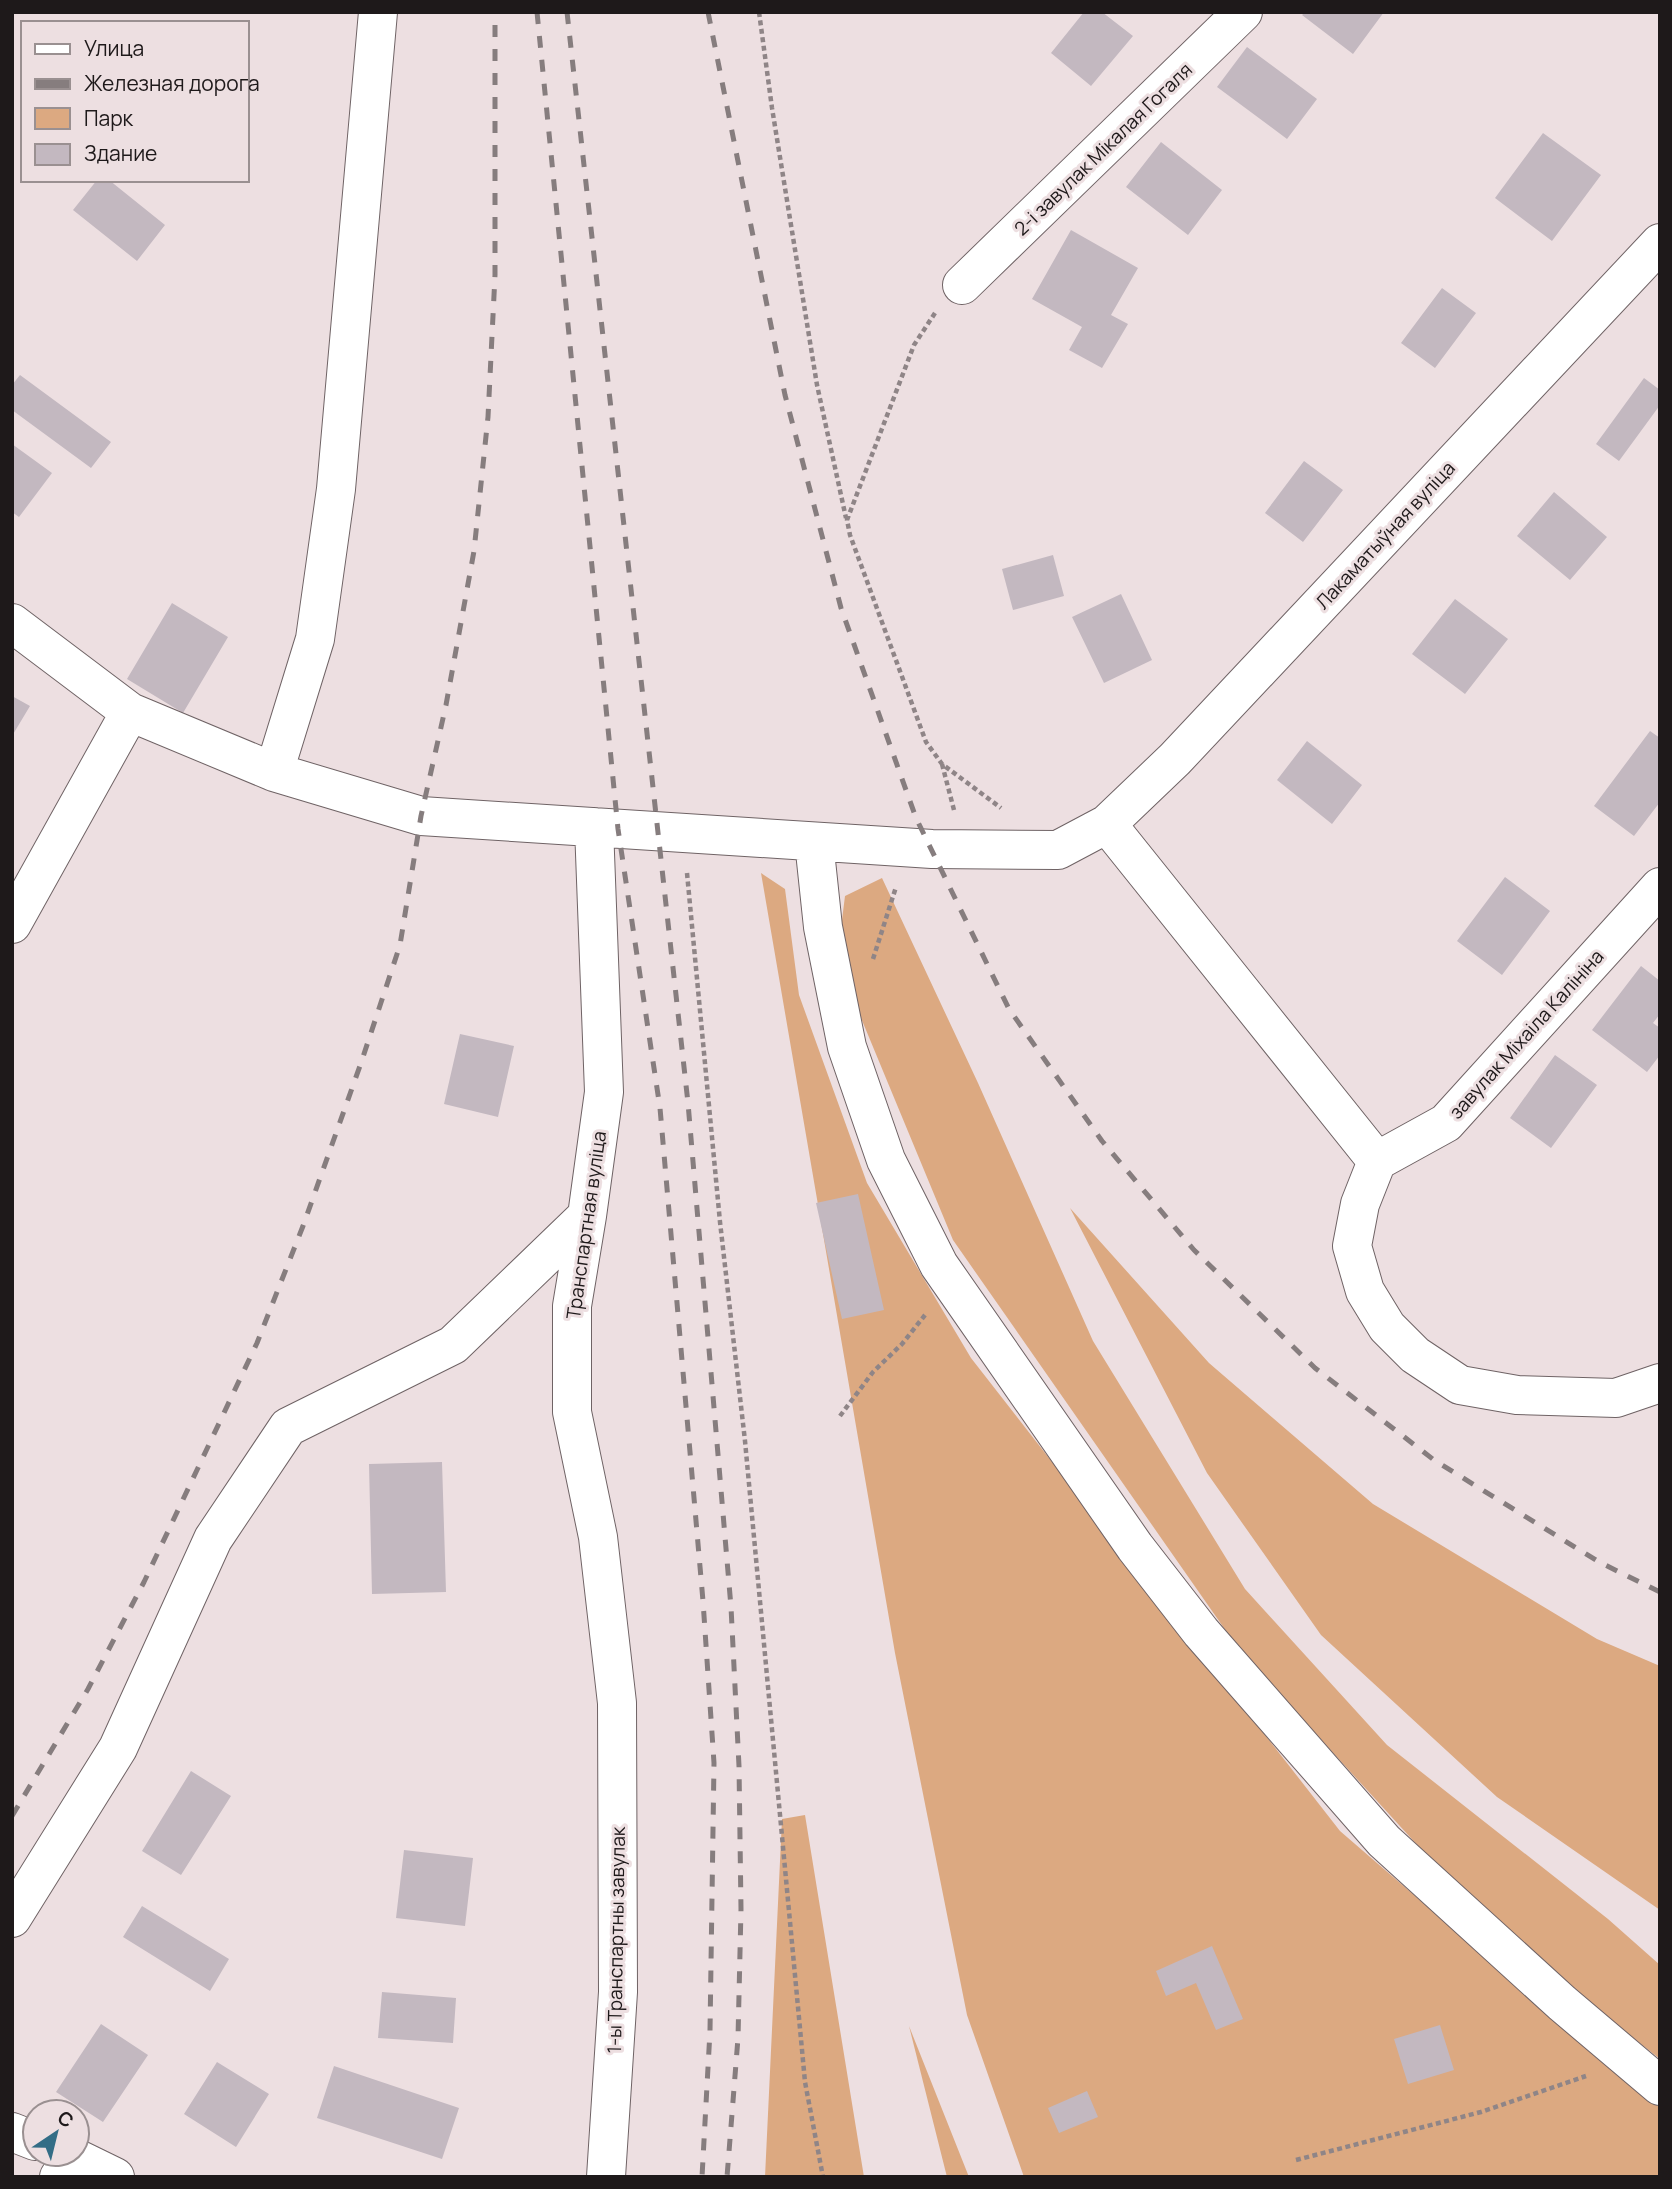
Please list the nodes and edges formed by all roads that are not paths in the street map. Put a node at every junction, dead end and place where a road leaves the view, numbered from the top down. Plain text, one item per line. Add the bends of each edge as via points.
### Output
1 (378, 12) edge
2 (1243, 12) edge
3 (1660, 243) edge
4 (962, 285) road end
5 (12, 623) edge
6 (130, 712) junction
7 (274, 772) junction
8 (1107, 824) junction
9 (594, 827) junction
10 (814, 842) junction
11 (1660, 887) edge
12 (12, 924) edge
13 (1377, 1161) junction
14 (587, 1216) junction
15 (1660, 1383) edge
16 (617, 1703) joint
17 (12, 1918) edge
18 (1660, 2086) edge
19 (84, 2168) edge
20 (115, 2177) edge
21 (606, 2177) edge

1 - 7 street via 336,489 314,639
2 - 4 street, 2-і завулак Мікалая Гогаля
3 - 8 street, Лакаматыўная вуліца via 1175,759
5 - 6 street, Лакаматыўная вуліца
6 - 7 street, Лакаматыўная вуліца
6 - 12 street
7 - 9 street, Лакаматыўная вуліца via 421,816
8 - 10 street, Лакаматыўная вуліца via 1058,850
8 - 13 street
9 - 10 street, Лакаматыўная вуліца
9 - 14 street, Транспартная вуліца via 604,1092
10 - 18 street via 823,927 847,1047 886,1160 939,1265 1135,1547 1210,1642 1384,1841
11 - 13 street, завулак Міхаіла Калініна via 1446,1123
13 - 15 street via 1360,1204 1352,1246 1364,1291 1387,1327 1415,1355 1460,1385 1517,1395 1616,1398
14 - 16 street, Транспартная вуліца via 572,1306 572,1412 598,1537
14 - 17 street via 453,1345 288,1427 213,1539 118,1748
16 - 21 street, 1-ы Транспартны завулак via 618,1992
19 - 20 street

